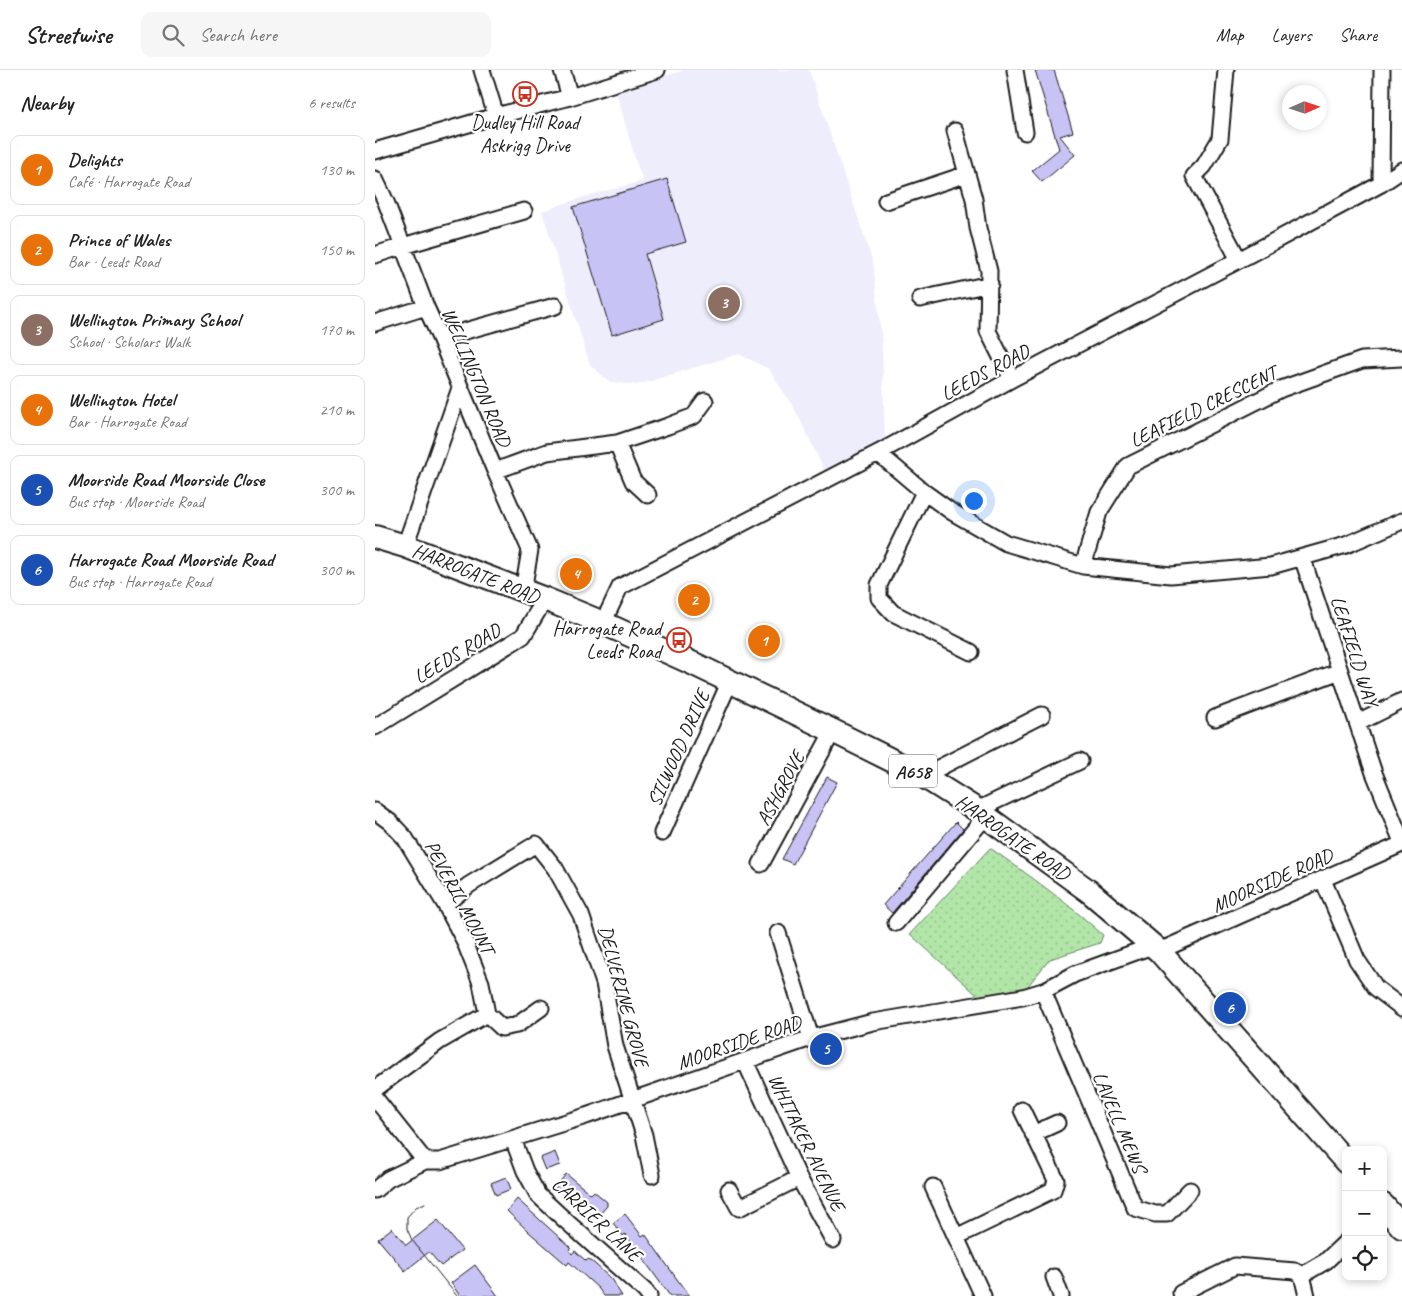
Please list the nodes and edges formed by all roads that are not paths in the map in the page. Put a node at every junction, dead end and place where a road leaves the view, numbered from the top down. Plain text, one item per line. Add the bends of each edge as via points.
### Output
1 (482, 70) edge
2 (562, 70) edge
3 (657, 70) edge
4 (1015, 70) edge
5 (1227, 70) edge
6 (1383, 70) edge
7 (570, 98) junction
8 (496, 116) junction
9 (955, 131) dead end
10 (1025, 132) dead end
11 (375, 152) edge
12 (1402, 170) edge
13 (967, 174) junction
14 (375, 180) edge
15 (1381, 184) junction
16 (886, 200) dead end
17 (524, 211) dead end
18 (403, 246) junction
19 (375, 255) edge
20 (1239, 260) junction
21 (989, 284) junction
22 (920, 299) dead end
23 (555, 306) dead end
24 (426, 307) junction
25 (375, 323) edge
26 (440, 338) junction
27 (1402, 358) edge
28 (1012, 379) junction
29 (460, 388) junction
30 (705, 401) dead end
31 (617, 443) junction
32 (878, 453) junction
33 (495, 471) junction
34 (924, 492) junction
35 (648, 495) dead end
36 (1402, 521) edge
37 (375, 537) edge
38 (405, 546) junction
39 (1302, 557) junction
40 (1083, 566) junction
41 (523, 591) junction
42 (545, 599) junction
43 (603, 622) junction
44 (971, 652) dead end
45 (1340, 671) junction
46 (730, 680) junction
47 (1402, 701) edge
48 (1042, 714) dead end
49 (1215, 718) dead end
50 (1358, 723) junction
51 (375, 726) edge
52 (833, 731) junction
53 (1079, 761) dead end
54 (923, 776) junction
55 (375, 811) edge
56 (981, 813) junction
57 (662, 833) dead end
58 (1402, 843) edge
59 (761, 864) dead end
60 (1323, 880) junction
61 (445, 904) junction
62 (896, 923) dead end
63 (777, 933) dead end
64 (1155, 948) junction
65 (1043, 991) junction
66 (541, 1008) dead end
67 (1402, 1008) edge
68 (487, 1014) junction
69 (811, 1038) junction
70 (745, 1061) junction
71 (375, 1089) edge
72 (375, 1098) edge
73 (633, 1099) junction
74 (1022, 1110) dead end
75 (1057, 1123) dead end
76 (1033, 1134) junction
77 (513, 1139) junction
78 (1342, 1158) edge
79 (425, 1161) junction
80 (652, 1175) dead end
81 (799, 1178) junction
82 (933, 1187) dead end
83 (375, 1190) edge
84 (729, 1190) dead end
85 (1190, 1190) dead end
86 (1387, 1211) edge
87 (1402, 1227) edge
88 (956, 1237) junction
89 (833, 1240) dead end
90 (1342, 1246) edge
91 (1302, 1275) junction
92 (1054, 1277) dead end
93 (1181, 1293) dead end
94 (649, 1296) edge
95 (983, 1296) edge
96 (1061, 1296) edge
97 (1307, 1296) edge

1 - 8 street
2 - 7 street
3 - 7 street
4 - 10 street
5 - 20 street via 1220,139 1204,166 1193,176
6 - 15 street
7 - 8 street
8 - 11 street
9 - 13 street
12 - 15 street, LEEDS ROAD
13 - 16 street
13 - 21 street via 989,271
14 - 18 street, WELLINGTON ROAD
15 - 20 street, LEEDS ROAD
17 - 18 street
18 - 19 street
18 - 24 street, WELLINGTON ROAD
20 - 28 street, LEEDS ROAD
21 - 22 street
21 - 28 street via 988,331
23 - 26 street
24 - 25 street
24 - 26 street, WELLINGTON ROAD
26 - 29 street, WELLINGTON ROAD
27 - 40 street, LEAFIELD CRESCENT via 1362,360 1281,388 1127,466 1099,512
28 - 32 street, LEEDS ROAD
29 - 33 street, WELLINGTON ROAD
29 - 38 street
30 - 31 street via 694,416
31 - 33 street via 547,452
31 - 35 street via 633,481
32 - 34 street
32 - 43 street, LEEDS ROAD via 620,587
33 - 41 street, WELLINGTON ROAD via 531,550
34 - 40 street via 1006,543
34 - 44 street via 879,585 879,598 893,613
36 - 39 street via 1346,545
37 - 38 highway, HARROGATE ROAD / A658
38 - 41 highway, HARROGATE ROAD / A658
39 - 40 street via 1271,566 1171,575
39 - 45 street, LEAFIELD WAY
41 - 42 highway, HARROGATE ROAD / A658
42 - 43 highway, HARROGATE ROAD / A658
42 - 51 street, LEEDS ROAD via 523,636
43 - 46 highway, HARROGATE ROAD / A658
45 - 49 street
45 - 50 street, LEAFIELD WAY
46 - 52 highway, HARROGATE ROAD / A658
46 - 57 street, SILWOOD DRIVE
47 - 50 street
48 - 54 street
50 - 58 street, LEAFIELD WAY
52 - 54 highway, HARROGATE ROAD / A658
52 - 59 street, ASHGROVE
53 - 56 street
54 - 56 highway, HARROGATE ROAD / A658
55 - 61 street, PEVERIL MOUNT via 405,838
56 - 62 street
56 - 64 highway, HARROGATE ROAD / A658 via 1090,892
58 - 60 street, MOORSIDE ROAD
60 - 64 street, MOORSIDE ROAD
60 - 67 street via 1357,960 1376,988
61 - 68 street, PEVERIL MOUNT via 481,983
61 - 73 street, DELVERINE GROVE via 469,885 536,844 555,868 581,915 604,983 615,1046
63 - 69 street
64 - 65 street, MOORSIDE ROAD via 1075,974
64 - 78 highway, HARROGATE ROAD / A658
65 - 69 street, MOORSIDE ROAD via 873,1022
65 - 85 street, LAVELL MEWS via 1135,1208 1167,1214
66 - 68 street via 517,1025 502,1028
68 - 71 street via 440,1040
69 - 70 street, MOORSIDE ROAD
70 - 73 street, MOORSIDE ROAD
70 - 81 street, WHITAKER AVENUE
72 - 79 street
73 - 77 street, MOORSIDE ROAD
73 - 80 street via 645,1135
74 - 76 street
75 - 76 street
76 - 88 street via 1055,1180 1053,1190
77 - 79 street, MOORSIDE ROAD via 440,1161
77 - 94 street, CARRIER LANE via 538,1195
79 - 83 street, MOORSIDE ROAD
81 - 84 street via 739,1208
81 - 89 street, WHITAKER AVENUE
82 - 88 street
86 - 87 highway
88 - 95 street
90 - 91 street via 1326,1262
91 - 93 street via 1295,1271 1235,1266
91 - 97 street
92 - 96 street

